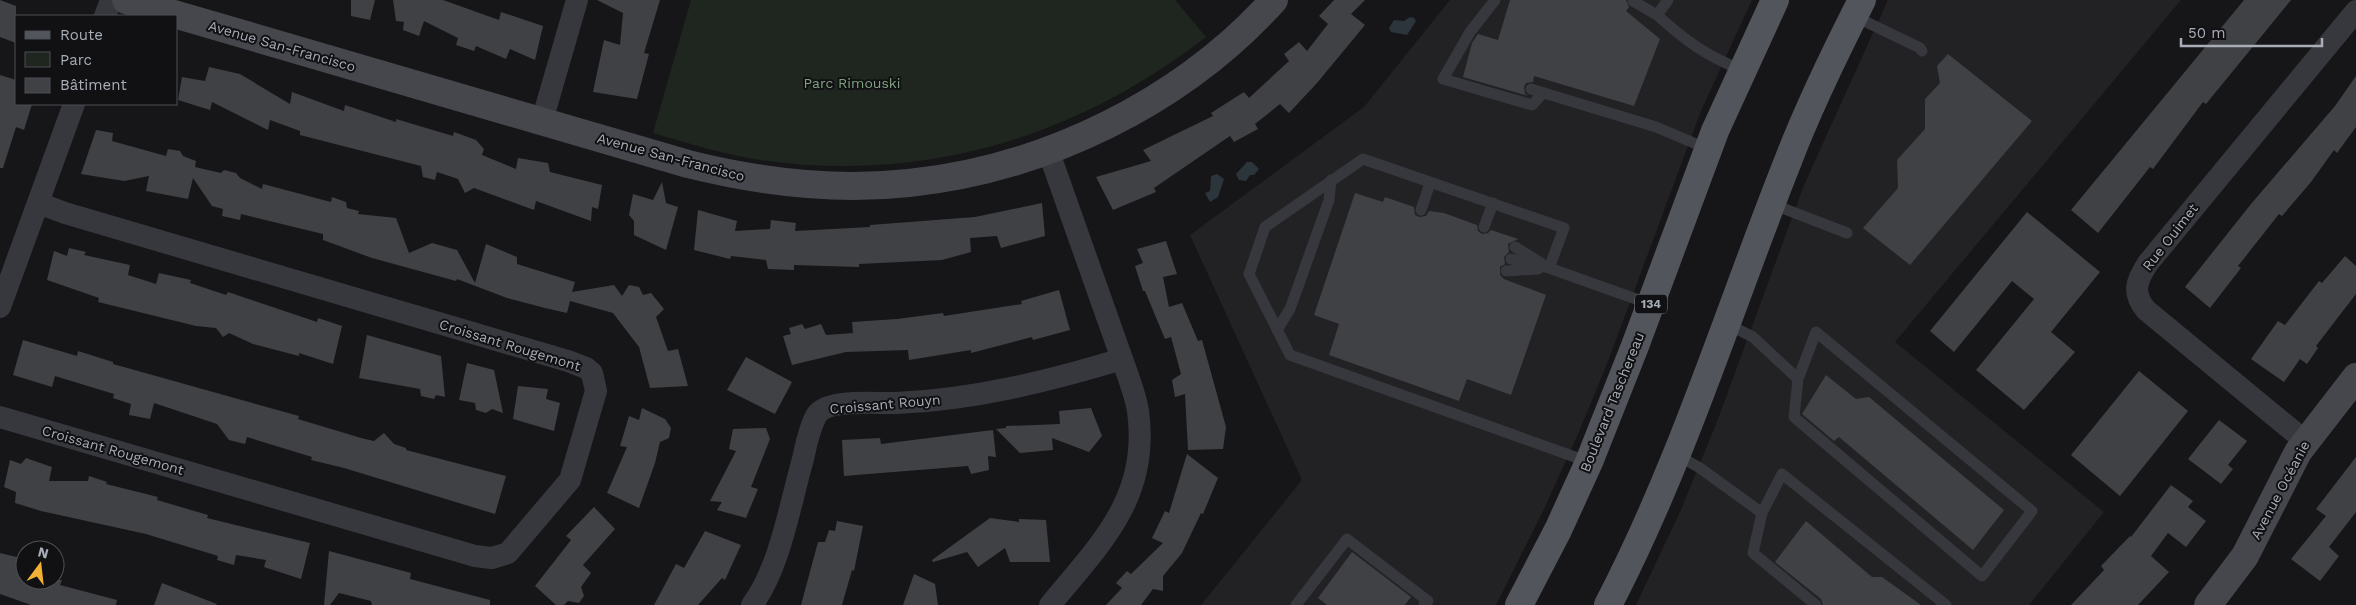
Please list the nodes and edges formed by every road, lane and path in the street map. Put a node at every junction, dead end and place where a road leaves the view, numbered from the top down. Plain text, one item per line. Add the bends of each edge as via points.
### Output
1 (111, 0) edge
2 (126, 0) edge
3 (577, 0) edge
4 (1274, 0) edge
5 (1495, 0) edge
6 (1668, 0) edge
7 (1775, 0) edge
8 (1633, 2) dead end
9 (1858, 8) edge
10 (2356, 11) edge
11 (106, 15) edge
12 (178, 15) edge
13 (178, 15) edge
14 (1657, 15) junction
15 (1922, 51) dead end
16 (1741, 70) junction
17 (1531, 89) dead end
18 (1542, 93) junction
19 (74, 105) edge
20 (542, 121) junction
21 (1708, 149) junction
22 (1048, 150) junction
23 (1331, 180) junction
24 (1430, 184) junction
25 (1493, 202) junction
26 (38, 203) junction
27 (1771, 204) junction
28 (1421, 210) dead end
29 (1484, 227) dead end
30 (1847, 233) dead end
31 (1515, 247) dead end
32 (1511, 259) dead end
33 (1549, 268) junction
34 (1506, 271) dead end
35 (1650, 304) junction
36 (0, 307) edge
37 (1727, 324) junction
38 (1277, 330) junction
39 (1122, 359) junction
40 (2356, 377) edge
41 (1798, 379) junction
42 (0, 417) edge
43 (2305, 441) junction
44 (1677, 455) junction
45 (1589, 462) junction
46 (1762, 513) junction
47 (752, 605) edge
48 (1050, 605) edge
49 (1296, 605) edge
50 (1424, 605) edge
51 (1519, 605) edge
52 (1608, 605) edge
53 (1816, 605) edge
54 (1946, 605) edge
55 (2208, 605) edge

1 - 11 street
2 - 13 street, Avenue San-Francisco
3 - 20 street
4 - 22 street, Avenue San-Francisco via 1224,48 1164,92 1094,131
5 - 18 lane via 1470,32 1443,79 1532,105
6 - 14 lane
7 - 16 main road, Boulevard Taschereau / 134
8 - 14 lane
9 - 15 lane
9 - 27 main road
10 - 43 street, Rue Ouimet via 2148,263 2136,292 2146,310
12 - 20 street, Avenue San-Francisco
14 - 16 lane via 1691,45
16 - 21 main road, Boulevard Taschereau / 134
17 - 18 lane
18 - 21 lane via 1656,127
19 - 26 street
20 - 22 street, Avenue San-Francisco via 707,169 750,178 807,184 854,186 931,180 994,167
21 - 35 main road, Boulevard Taschereau / 134
22 - 39 street
23 - 24 lane via 1364,159
23 - 38 lane via 1326,210 1290,309
23 - 38 lane via 1265,227 1249,274
24 - 25 lane
24 - 28 lane
25 - 29 lane
25 - 33 lane via 1564,228
26 - 36 street
26 - 42 street, Croissant Rougemont via 568,361 592,373 596,391 570,480 515,545 500,557 492,558 474,556
27 - 30 lane
27 - 37 main road
31 - 33 lane
32 - 33 lane
33 - 34 lane
33 - 35 lane
35 - 45 main road, Boulevard Taschereau / 134
37 - 41 lane via 1753,337
37 - 44 main road
38 - 45 lane via 1290,355
39 - 47 street, Croissant Rouyn via 980,395 920,402 841,404 820,410 811,430 770,575
39 - 48 street via 1133,390 1139,425 1137,465 1132,487 1116,522
40 - 43 street, Avenue Océanie
41 - 41 lane via 1816,332 2032,511 1982,576 1794,417
43 - 55 street, Avenue Océanie via 2245,556
44 - 46 lane
44 - 52 main road
45 - 51 main road, Boulevard Taschereau / 134
46 - 53 lane via 1753,553
46 - 54 lane via 1782,474
49 - 50 lane via 1347,539 1428,601

